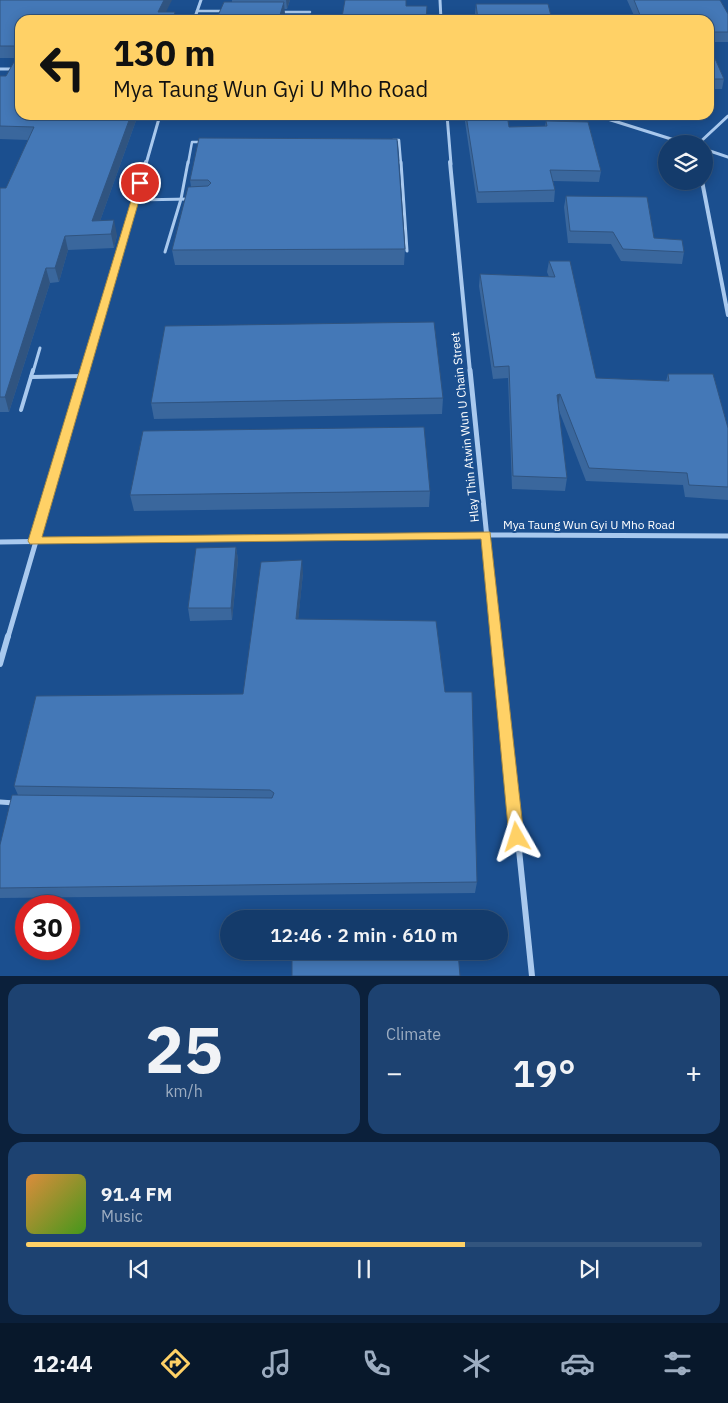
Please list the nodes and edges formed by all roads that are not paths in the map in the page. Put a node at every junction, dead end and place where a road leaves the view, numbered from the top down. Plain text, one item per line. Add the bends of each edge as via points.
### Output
1 (201, 0) edge
2 (440, 0) edge
3 (197, 11) junction
4 (226, 11) edge
5 (272, 12) edge
6 (310, 12) dead end
7 (196, 15) edge
8 (441, 15) edge
9 (0, 69) edge
10 (15, 69) edge
11 (728, 116) edge
12 (159, 120) edge
13 (448, 120) edge
14 (611, 120) edge
15 (658, 135) edge
16 (708, 135) edge
17 (389, 140) edge
18 (202, 142) edge
19 (713, 152) edge
20 (728, 157) edge
21 (704, 190) edge
22 (191, 198) edge
23 (181, 199) junction
24 (135, 200) junction
25 (165, 252) dead end
26 (407, 252) edge
27 (728, 315) edge
28 (40, 348) dead end
29 (83, 376) junction
30 (32, 377) junction
31 (21, 410) dead end
32 (486, 535) junction
33 (728, 536) edge
34 (34, 541) junction
35 (0, 542) edge
36 (0, 664) edge
37 (0, 802) edge
38 (19, 802) edge
39 (532, 976) edge

1 - 3 street
2 - 8 street
3 - 4 lane
3 - 7 street
5 - 6 lane
9 - 10 street
11 - 16 street
12 - 24 street
13 - 32 street, Hlay Thin Atwin Wun U Chain Street via 456,237
14 - 15 street
17 - 26 lane via 399,140
18 - 23 lane via 192,142
19 - 20 street
21 - 27 street
22 - 23 lane
23 - 24 lane
23 - 25 lane
24 - 29 street
28 - 30 lane
29 - 30 lane
29 - 34 street
30 - 31 lane
32 - 33 street, Mya Taung Wun Gyi U Mho Road
32 - 34 street, Mya Taung Wun Gyi U Mho Road
32 - 39 street, Hlay Thin Atwin Wun U Chain Street
34 - 35 street, Mya Taung Wun Gyi U Mho Road
34 - 36 street
37 - 38 lane

